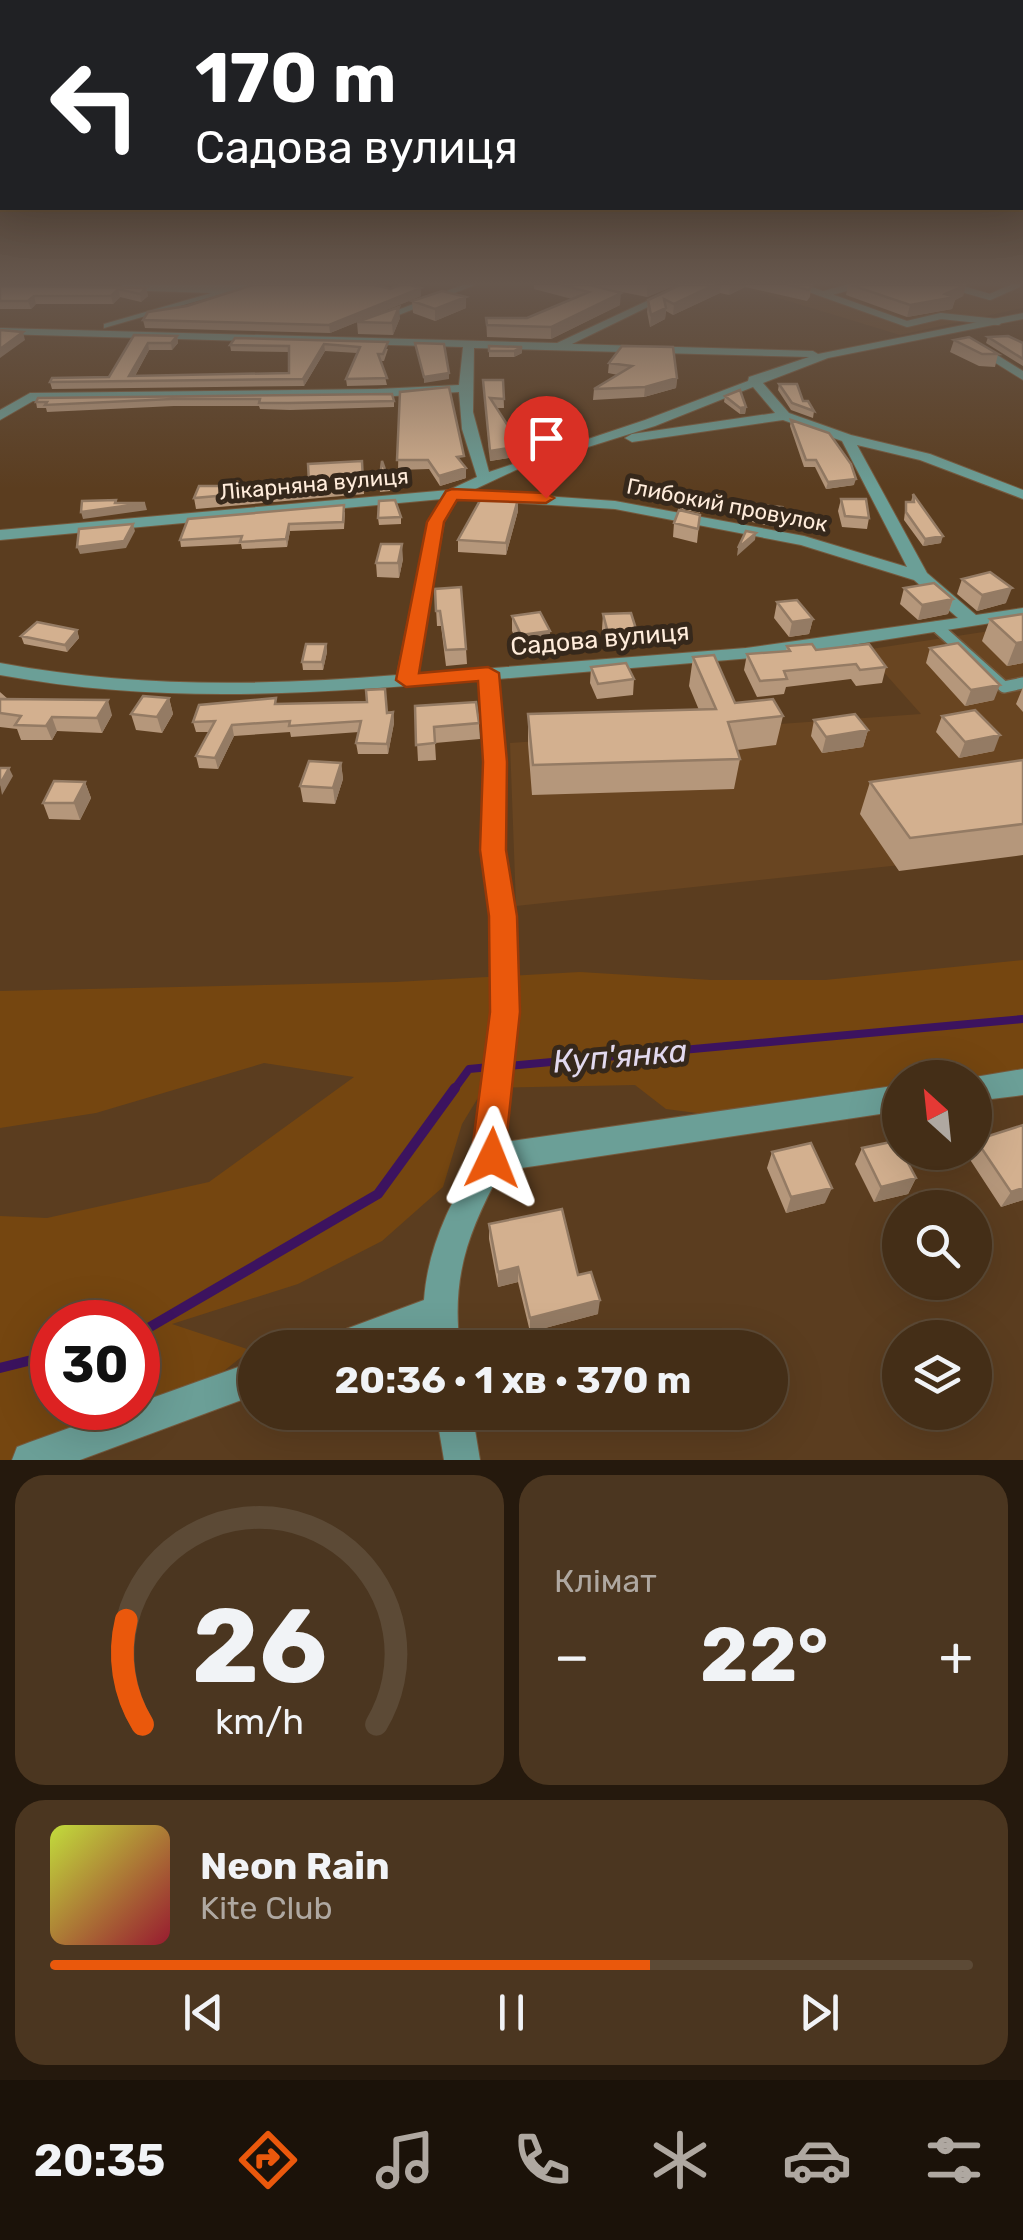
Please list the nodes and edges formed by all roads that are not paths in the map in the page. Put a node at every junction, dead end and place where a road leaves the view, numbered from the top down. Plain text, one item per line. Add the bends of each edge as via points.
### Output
1 (468, 353) edge
2 (776, 353) edge
3 (836, 353) edge
4 (987, 353) edge
5 (826, 355) junction
6 (1023, 376) edge
7 (753, 380) junction
8 (466, 388) junction
9 (0, 416) edge
10 (784, 416) junction
11 (847, 438) junction
12 (576, 447) junction
13 (485, 478) junction
14 (452, 494) junction
15 (1023, 495) edge
16 (0, 535) edge
17 (920, 576) junction
18 (1023, 613) edge
19 (972, 621) junction
20 (937, 627) junction
21 (0, 669) edge
22 (488, 673) junction
23 (406, 680) junction
24 (1023, 683) edge
25 (1023, 1082) edge
26 (992, 1086) edge
27 (882, 1101) edge
28 (492, 1158) junction
29 (437, 1312) junction
30 (388, 1330) edge
31 (440, 1330) edge
32 (238, 1384) edge
33 (457, 1430) edge
34 (30, 1460) edge
35 (462, 1460) edge

1 - 8 street
2 - 5 street
3 - 5 street, Лікарняна вулиця
4 - 6 street
5 - 7 street, Лікарняна вулиця
7 - 10 street
7 - 12 street, Лікарняна вулиця
8 - 9 street via 30,398
8 - 13 street via 470,447
10 - 11 street
10 - 12 street
11 - 15 street via 925,456
11 - 17 street
12 - 13 street, Лікарняна вулиця
13 - 14 street, Лікарняна вулиця
14 - 16 street, Лікарняна вулиця
14 - 17 street, Глибокий провулок via 615,505 804,541
14 - 23 street via 436,522
17 - 19 street, Глибокий провулок
18 - 19 street, Садова вулиця
19 - 20 street, Садова вулиця
20 - 22 street, Садова вулиця via 827,644
20 - 24 lane via 1004,686
21 - 23 street, Садова вулиця via 45,679 250,689
22 - 23 street, Садова вулиця
22 - 28 street via 493,850 503,916
25 - 26 street
27 - 28 street
28 - 29 street via 445,1253
29 - 30 street
29 - 31 street
32 - 34 street
33 - 35 street

